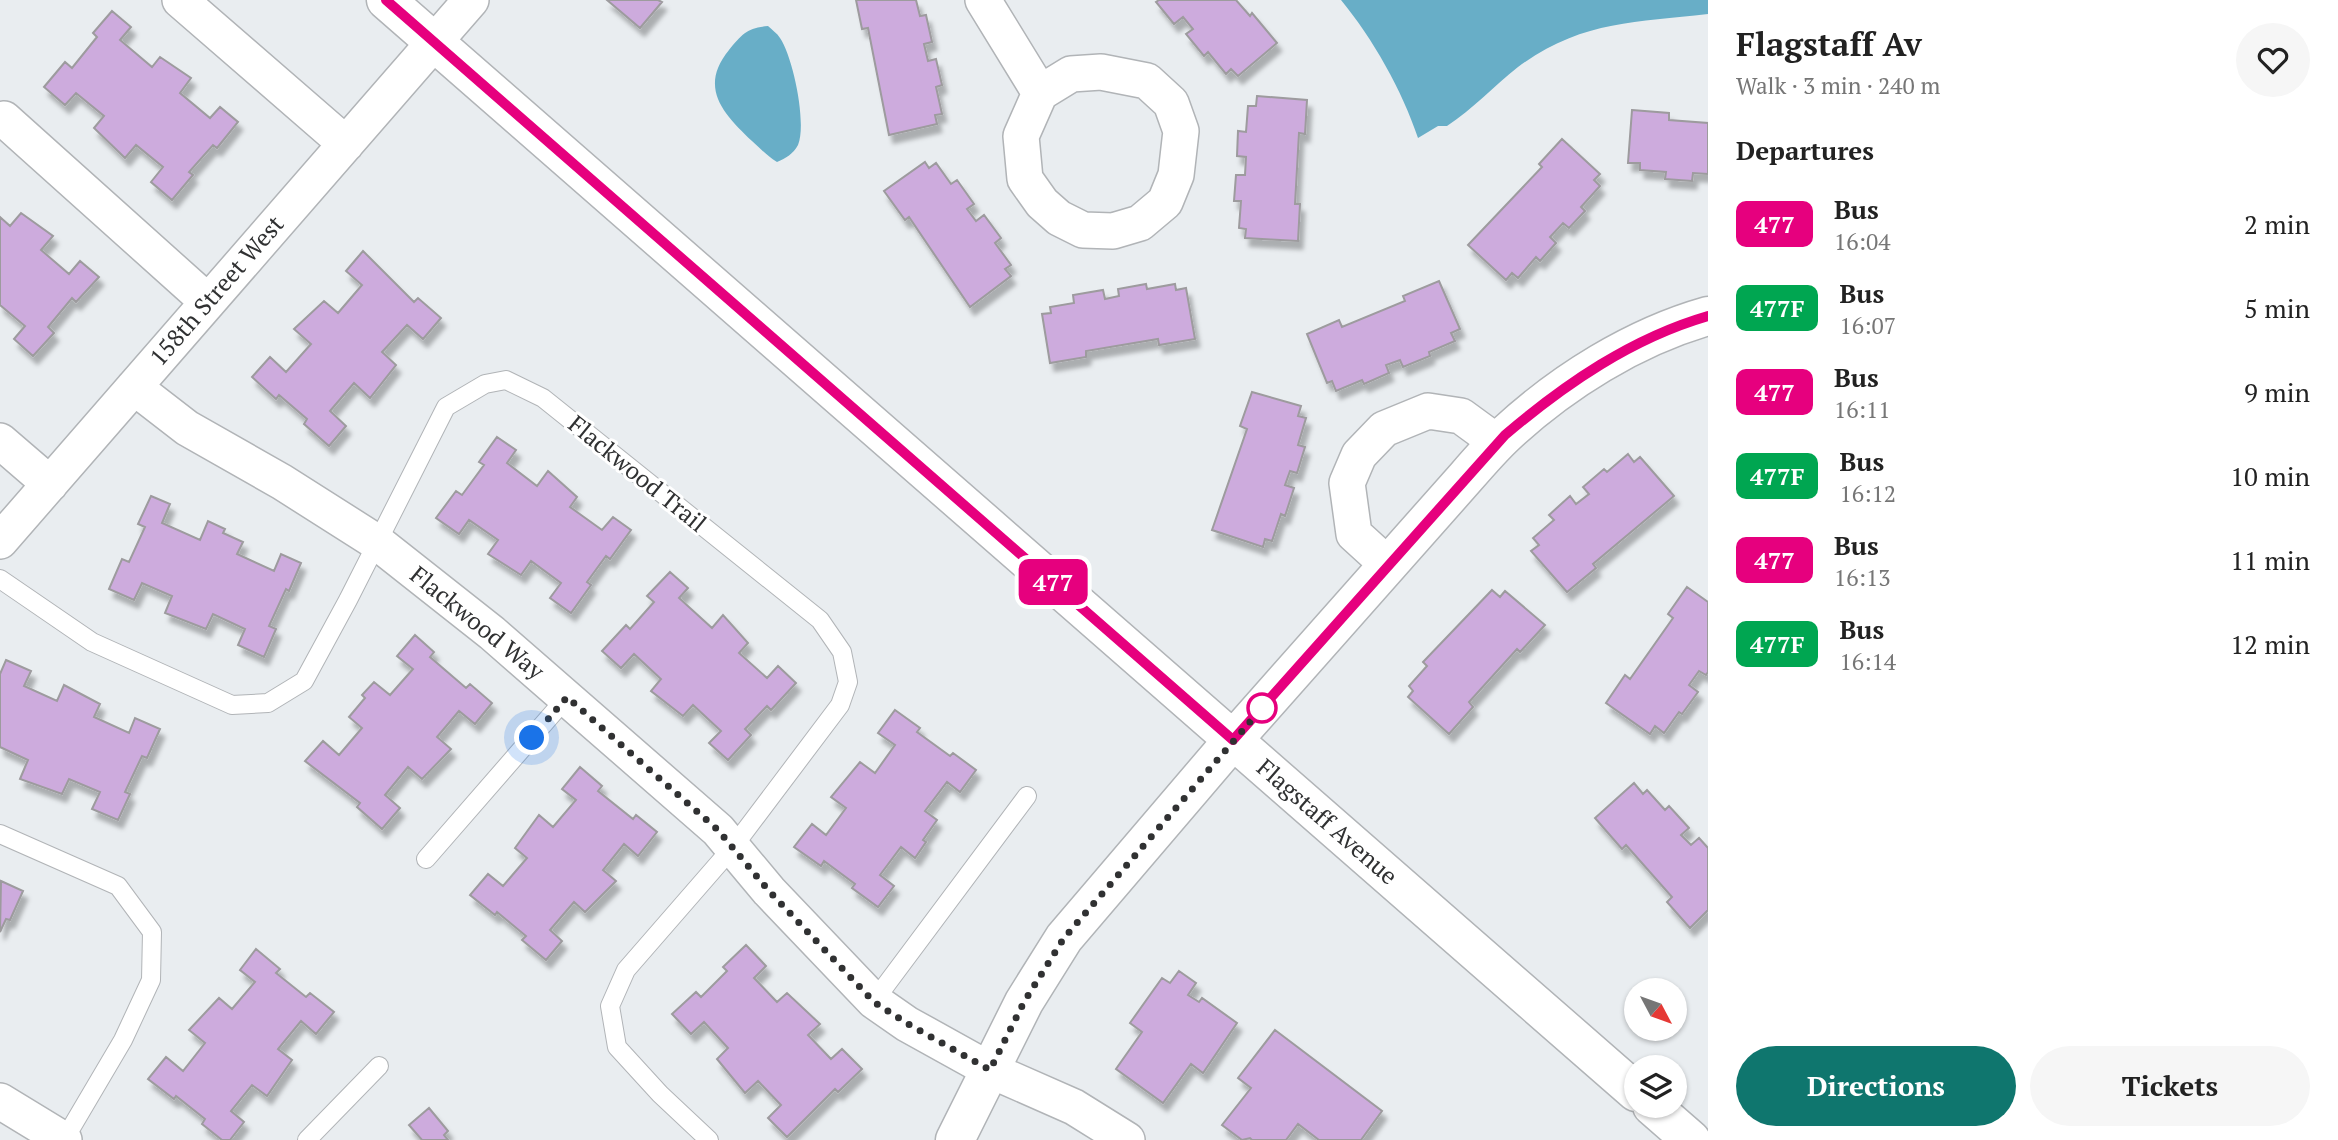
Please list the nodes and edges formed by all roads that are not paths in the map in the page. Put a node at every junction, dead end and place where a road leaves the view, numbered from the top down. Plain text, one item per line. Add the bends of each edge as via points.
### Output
1 (180, 0) edge
2 (386, 0) edge
3 (471, 0) edge
4 (983, 0) edge
5 (434, 42) junction
6 (1040, 93) junction
7 (4, 119) dead end
8 (346, 144) junction
9 (208, 302) junction
10 (1708, 316) edge
11 (134, 387) junction
12 (0, 441) edge
13 (1498, 443) junction
14 (50, 484) junction
15 (0, 541) edge
16 (378, 543) junction
17 (1388, 565) junction
18 (0, 579) edge
19 (567, 697) junction
20 (1233, 740) junction
21 (1027, 796) dead end
22 (0, 834) edge
23 (733, 847) junction
24 (426, 859) dead end
25 (874, 1002) junction
26 (379, 1066) dead end
27 (990, 1070) junction
28 (1624, 1082) edge
29 (0, 1101) edge
30 (1666, 1118) edge
31 (64, 1140) edge
32 (307, 1140) edge
33 (709, 1140) edge
34 (955, 1140) edge
35 (1127, 1140) edge
36 (1691, 1140) edge

1 - 8 street
2 - 5 street, Flagstaff Avenue
3 - 5 street, 158th Street West
4 - 6 street
5 - 8 street, 158th Street West
5 - 20 street, Flagstaff Avenue
6 - 6 street via 1021,136 1025,179 1059,218 1083,230 1113,231 1140,223 1165,202 1176,175 1181,131 1171,103 1147,81 1101,72 1071,74
7 - 9 street
8 - 9 street, 158th Street West
9 - 11 street, 158th Street West
10 - 13 street via 1598,365 1550,397
11 - 14 street, 158th Street West
11 - 16 street, Flackwood Way via 187,428
12 - 14 street
13 - 17 street
13 - 17 street via 1461,415 1428,411 1384,429 1359,455 1347,483 1354,534
14 - 15 street, 158th Street West
16 - 18 lane, Flackwood Trail via 304,681 268,703 232,705 92,642
16 - 19 street, Flackwood Way
16 - 23 lane, Flackwood Trail via 446,407 485,384 506,380 543,398 820,620 842,652 848,682 840,705
17 - 20 street
19 - 23 street, Flackwood Way
19 - 24 lane
20 - 27 street via 1064,938 1024,1002
20 - 28 street, Flagstaff Avenue
21 - 25 lane
22 - 31 lane via 118,886 152,932 151,979 122,1041
23 - 25 street, Flackwood Way
23 - 33 lane, Flackwood Trail via 626,970 610,1006 617,1046
25 - 27 street, Flackwood Way
26 - 32 lane
27 - 34 street
27 - 35 street, Flackwood Way via 1074,1107
29 - 31 street
30 - 36 street

